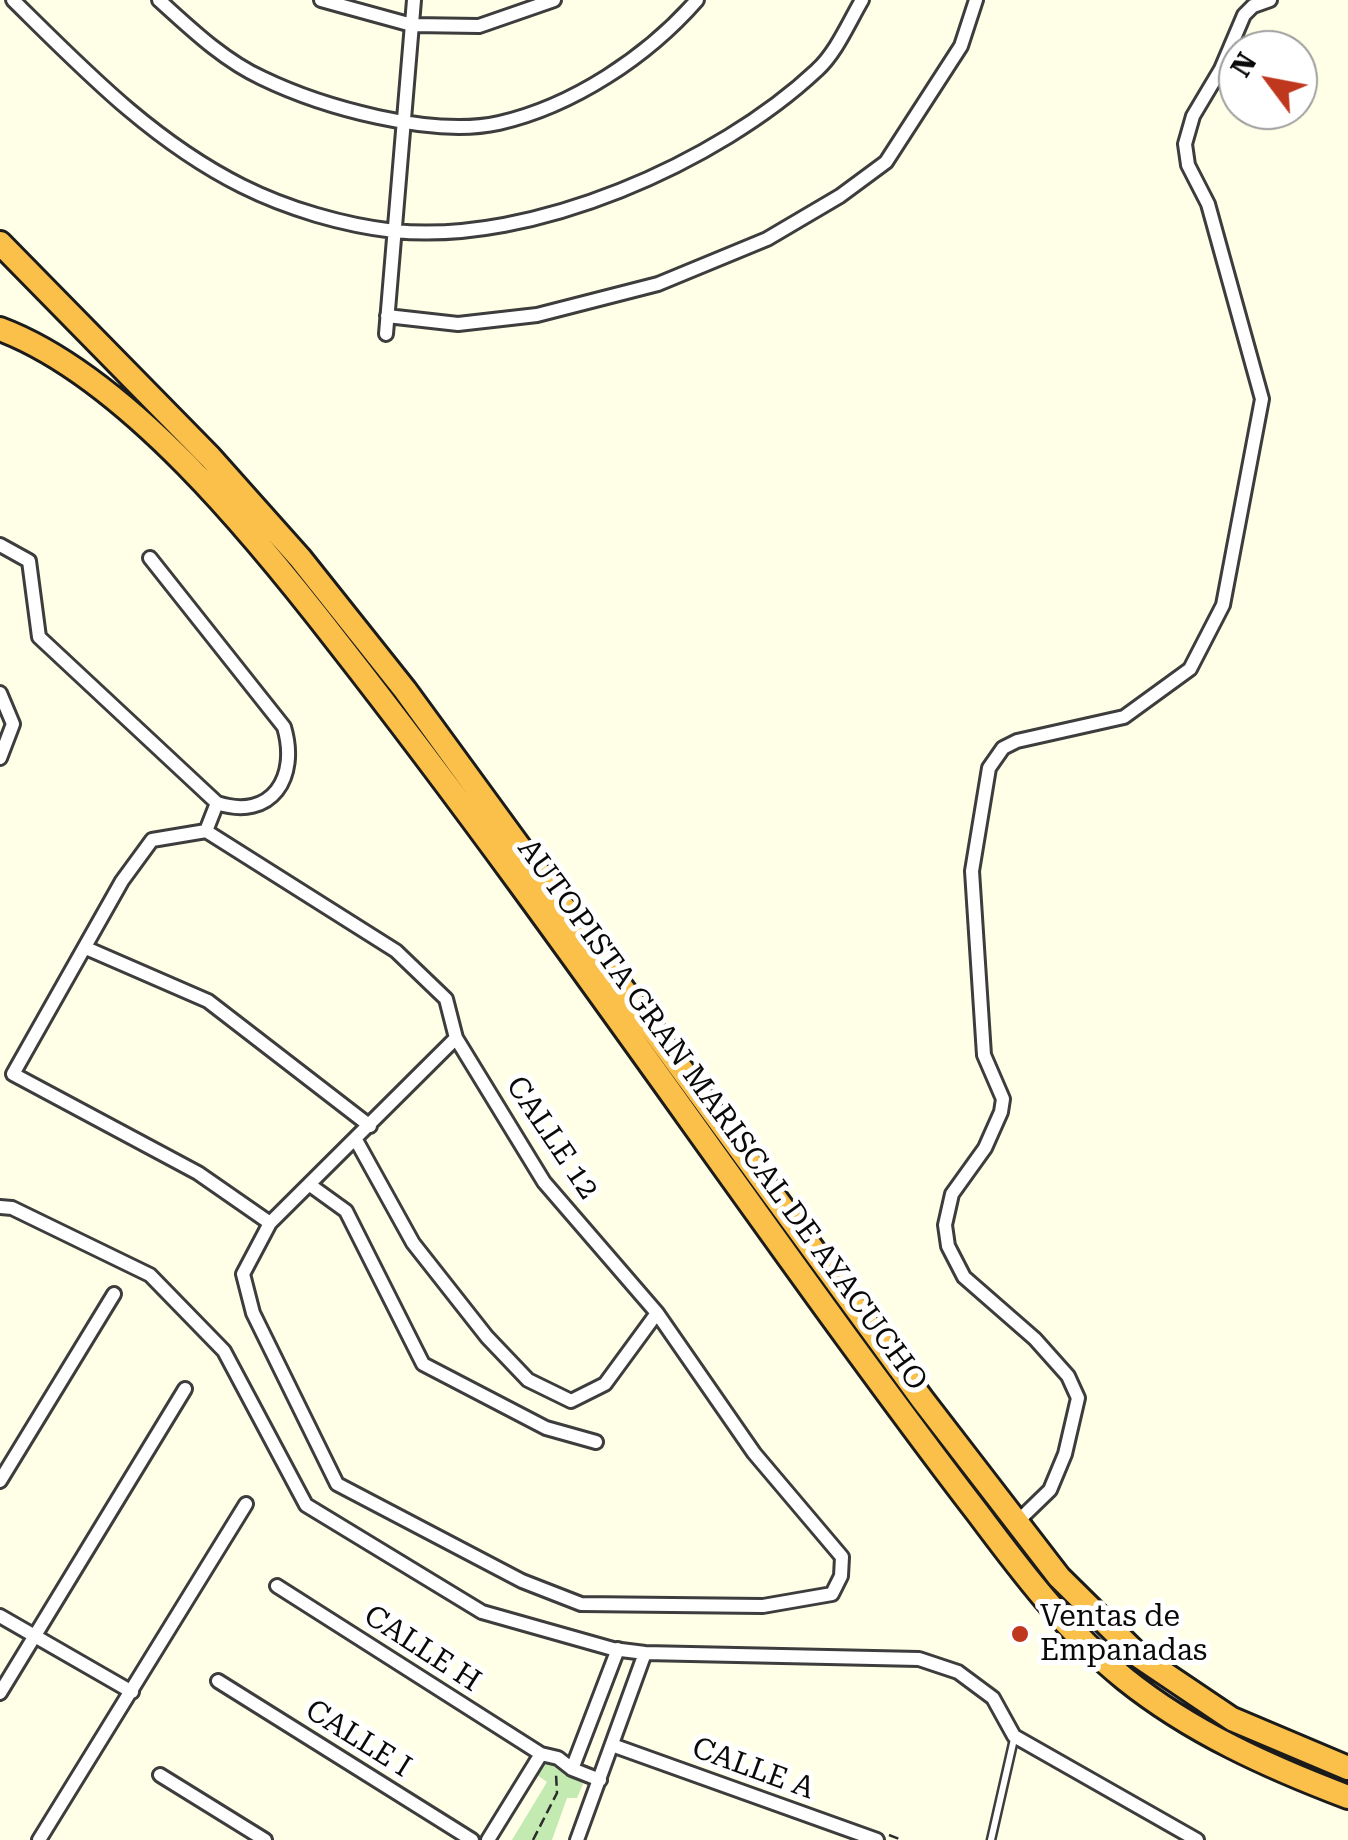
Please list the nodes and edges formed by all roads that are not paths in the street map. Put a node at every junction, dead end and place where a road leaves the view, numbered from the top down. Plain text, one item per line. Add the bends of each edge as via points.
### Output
1 (13, 0) edge
2 (159, 0) edge
3 (321, 0) edge
4 (414, 0) edge
5 (554, 0) edge
6 (697, 0) edge
7 (862, 0) edge
8 (976, 0) edge
9 (1270, 0) edge
10 (412, 25) junction
11 (405, 121) junction
12 (395, 231) junction
13 (0, 243) edge
14 (387, 316) junction
15 (0, 329) edge
16 (386, 334) dead end
17 (0, 544) edge
18 (150, 558) dead end
19 (0, 692) edge
20 (0, 758) edge
21 (217, 803) junction
22 (206, 832) junction
23 (86, 948) junction
24 (456, 1038) junction
25 (370, 1126) junction
26 (356, 1140) junction
27 (310, 1185) junction
28 (0, 1207) edge
29 (270, 1223) junction
30 (114, 1294) dead end
31 (657, 1313) junction
32 (185, 1388) dead end
33 (596, 1442) dead end
34 (0, 1481) edge
35 (246, 1504) dead end
36 (1017, 1522) junction
37 (277, 1586) dead end
38 (0, 1616) edge
39 (35, 1636) junction
40 (618, 1649) junction
41 (645, 1653) junction
42 (218, 1681) dead end
43 (132, 1692) junction
44 (0, 1694) edge
45 (1014, 1736) junction
46 (612, 1745) junction
47 (541, 1754) junction
48 (1348, 1768) edge
49 (572, 1769) junction
50 (160, 1775) dead end
51 (600, 1780) junction
52 (1348, 1797) edge
53 (880, 1837) edge
54 (39, 1840) edge
55 (265, 1840) edge
56 (472, 1840) edge
57 (488, 1840) edge
58 (577, 1840) edge
59 (991, 1840) edge
60 (1197, 1840) edge

1 - 12 street via 110,96 171,144 243,186 309,213
2 - 11 street via 205,42 260,78 353,112
3 - 10 street
4 - 10 street
5 - 10 street via 479,26
6 - 11 street via 622,66 558,103 496,124
7 - 12 street via 820,68 741,129 683,163 597,201 510,222
8 - 14 street via 961,46 886,162 766,238 658,284 538,315 458,324
9 - 36 street via 1244,14 1184,144 1208,204 1262,399 1223,605 1190,669 1124,717 1003,748 990,768 972,871 984,1055 1003,1099 996,1129 952,1194 946,1236 964,1277 1052,1357 1078,1398 1050,1490
10 - 11 street
11 - 12 street
12 - 14 street
13 - 36 highway, AUTOPISTA GRAN MARISCAL DE AYACUCHO via 128,370 300,558 405,690
14 - 16 street
15 - 52 highway, AUTOPISTA GRAN MARISCAL DE AYACUCHO via 108,394 283,572 1040,1595 1124,1678 1221,1744
17 - 21 street via 29,561 39,637
18 - 21 street via 284,727 289,744 290,764 278,791 257,807 236,810
19 - 20 street via 14,724
21 - 22 street
22 - 23 street via 152,840
22 - 24 street, CALLE 12 via 396,951 446,999
23 - 25 street via 208,1002
23 - 29 street via 13,1074 198,1173
24 - 25 street
24 - 31 street, CALLE 12 via 544,1182
25 - 26 street
26 - 27 street
26 - 31 street via 413,1243 528,1380 571,1402 606,1384
27 - 29 street
27 - 33 street via 346,1210 422,1364 546,1428
28 - 40 street via 150,1274 224,1352 306,1505 482,1612
29 - 31 street, CALLE 12 via 243,1274 254,1313 337,1484 522,1582 580,1604 763,1606 832,1594 842,1557 754,1453
30 - 34 street
32 - 39 street
35 - 43 street
36 - 48 highway, AUTOPISTA GRAN MARISCAL DE AYACUCHO via 1060,1577 1140,1657 1232,1719
37 - 47 street, CALLE H
38 - 39 street
39 - 43 street
39 - 44 street
40 - 41 street
40 - 49 street
41 - 45 street via 919,1660 958,1672 993,1698
41 - 46 street
42 - 56 street, CALLE I
43 - 54 street
45 - 59 lane
45 - 60 street
46 - 51 street
46 - 53 street, CALLE A
47 - 49 street, CALLE H
47 - 57 street
49 - 51 street, CALLE H
50 - 55 street
51 - 58 street

